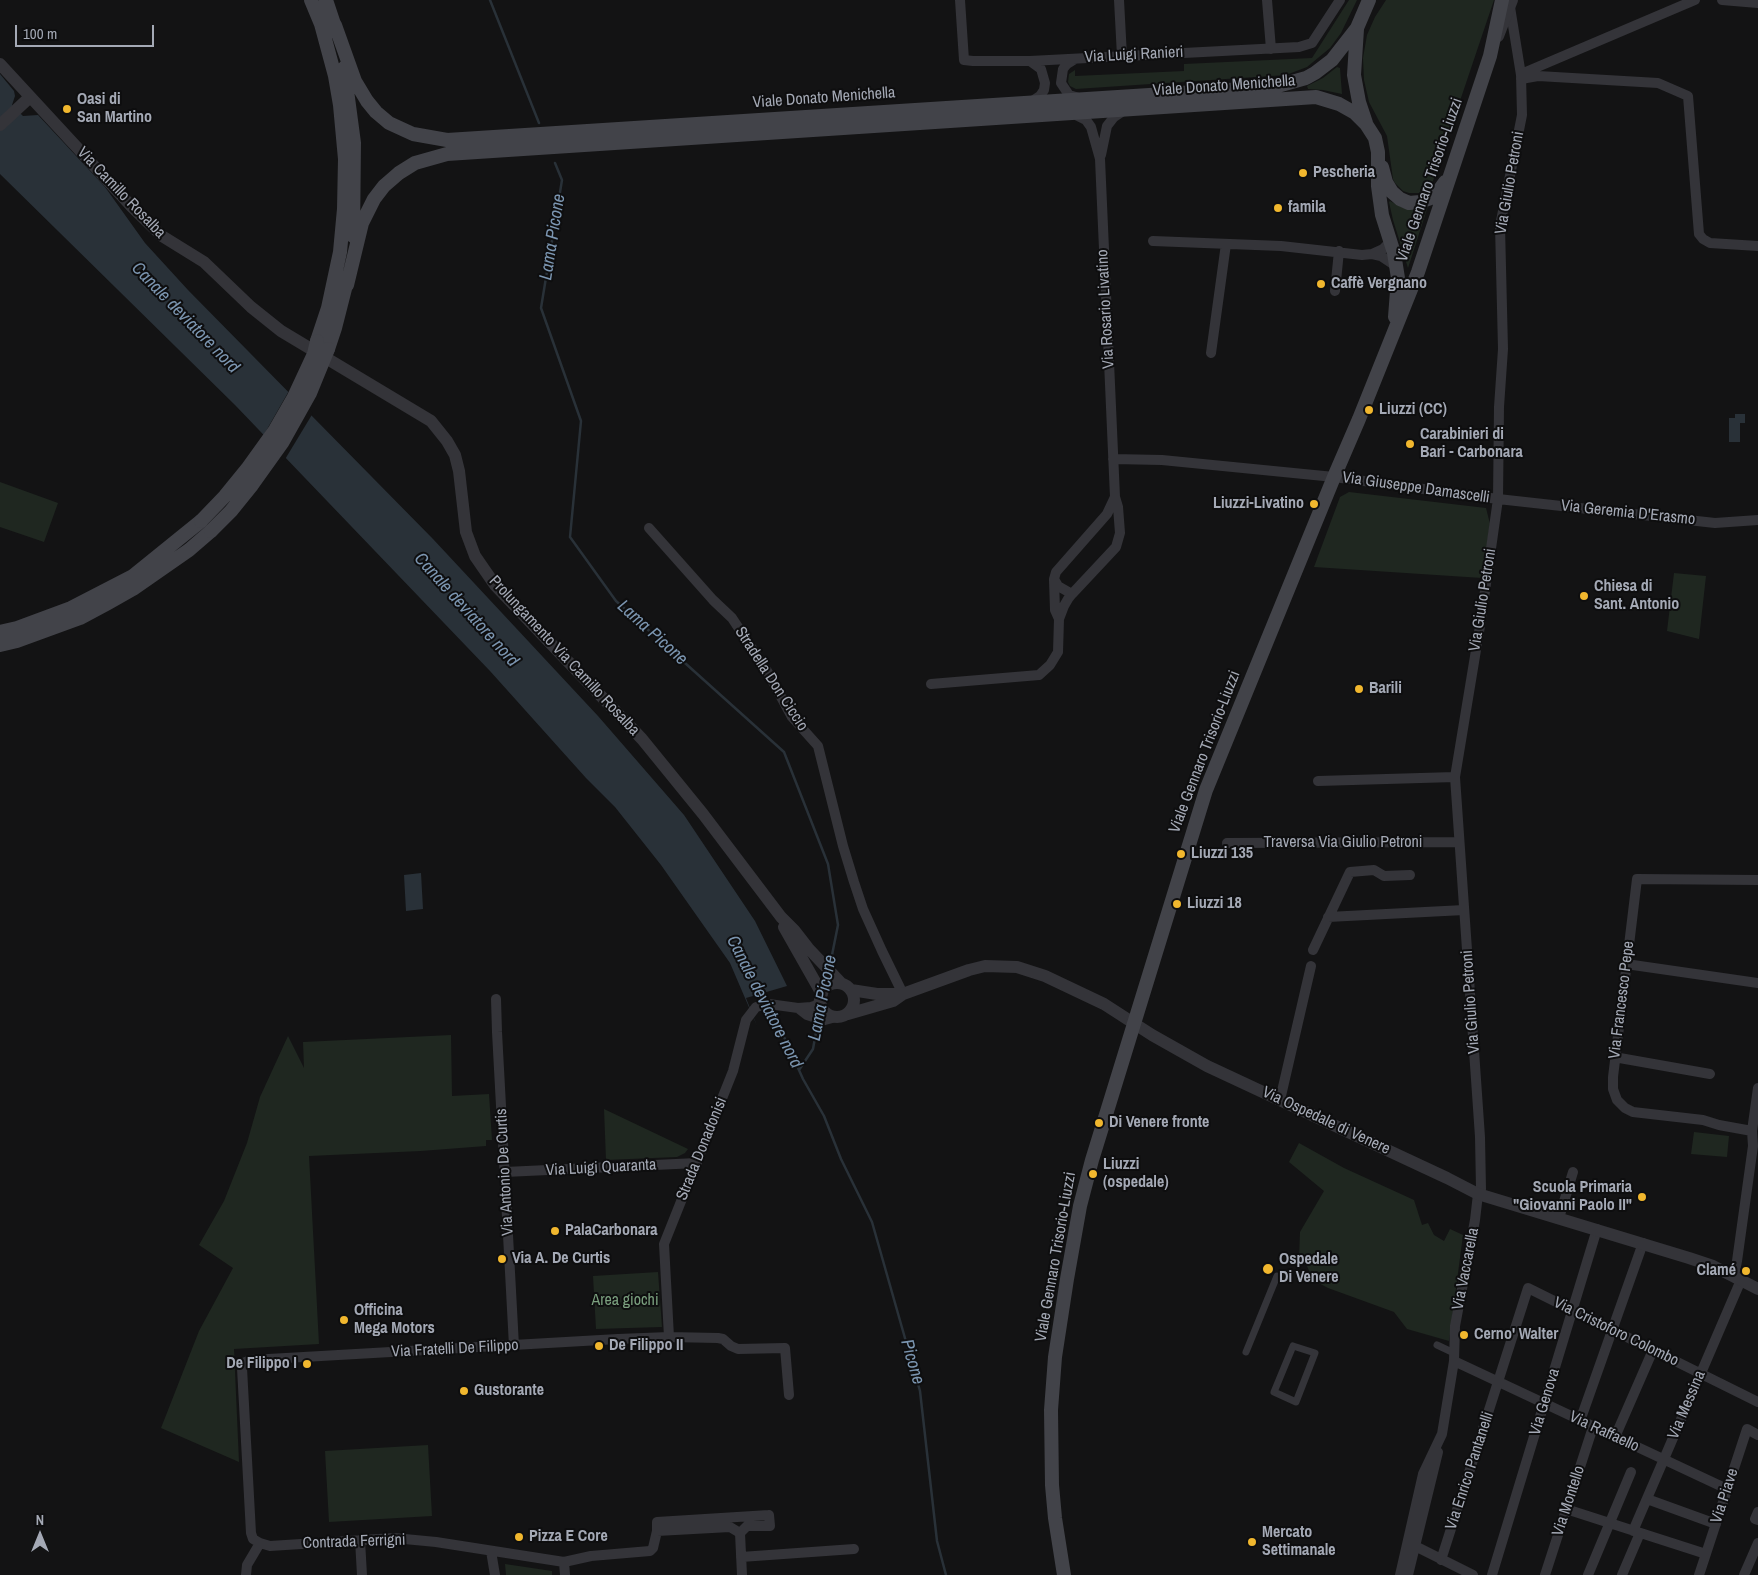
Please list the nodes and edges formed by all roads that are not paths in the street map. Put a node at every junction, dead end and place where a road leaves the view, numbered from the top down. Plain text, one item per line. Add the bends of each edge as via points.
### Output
1 (311, 0) edge
2 (960, 0) edge
3 (1119, 0) edge
4 (1268, 0) edge
5 (1340, 0) edge
6 (1369, 0) edge
7 (1695, 0) edge
8 (1722, 0) edge
9 (327, 1) edge
10 (1508, 2) edge
11 (1758, 3) edge
12 (335, 25) junction
13 (1357, 28) junction
14 (1270, 49) junction
15 (1122, 56) junction
16 (1079, 58) junction
17 (1030, 61) junction
18 (0, 64) edge
19 (1521, 77) junction
20 (30, 97) junction
21 (1082, 98) junction
22 (1027, 103) junction
23 (1123, 110) junction
24 (1073, 114) junction
25 (1366, 124) junction
26 (0, 125) edge
27 (748, 127) junction
28 (1378, 152) junction
29 (1100, 159) junction
30 (1454, 167) junction
31 (1153, 241) dead end
32 (1391, 241) junction
33 (1226, 244) junction
34 (1758, 246) edge
35 (1339, 251) junction
36 (1372, 254) junction
37 (1396, 266) junction
38 (347, 285) junction
39 (1336, 291) dead end
40 (1394, 330) junction
41 (302, 344) joint
42 (320, 347) junction
43 (1212, 353) dead end
44 (1113, 459) junction
45 (1334, 477) junction
46 (1115, 497) junction
47 (1498, 499) junction
48 (1758, 520) edge
49 (649, 528) dead end
50 (1054, 579) junction
51 (1072, 594) junction
52 (1059, 619) junction
53 (0, 632) edge
54 (0, 645) edge
55 (931, 684) dead end
56 (1455, 777) junction
57 (1318, 780) dead end
58 (1459, 842) junction
59 (1228, 843) dead end
60 (1410, 875) dead end
61 (1758, 880) edge
62 (1464, 910) junction
63 (781, 917) junction
64 (1328, 917) junction
65 (1313, 950) dead end
66 (1626, 964) junction
67 (1311, 966) dead end
68 (1758, 983) edge
69 (846, 987) junction
70 (903, 994) junction
71 (821, 997) junction
72 (496, 999) dead end
73 (798, 1008) junction
74 (842, 1015) junction
75 (1135, 1025) junction
76 (1614, 1057) junction
77 (1710, 1074) dead end
78 (1758, 1088) edge
79 (1280, 1100) junction
80 (1757, 1100) edge
81 (1754, 1136) edge
82 (697, 1163) junction
83 (505, 1172) junction
84 (1573, 1172) dead end
85 (1478, 1194) junction
86 (1559, 1218) junction
87 (1597, 1230) junction
88 (1643, 1243) junction
89 (1277, 1276) dead end
90 (1737, 1278) junction
91 (1528, 1288) joint
92 (1758, 1289) edge
93 (1573, 1310) junction
94 (1612, 1330) junction
95 (669, 1337) junction
96 (1437, 1345) dead end
97 (514, 1346) junction
98 (1293, 1346) joint
99 (1653, 1350) junction
100 (1246, 1352) dead end
101 (1454, 1357) junction
102 (1700, 1374) junction
103 (1498, 1382) junction
104 (788, 1395) dead end
105 (1758, 1402) edge
106 (1544, 1404) junction
107 (1580, 1421) junction
108 (1593, 1427) junction
109 (1442, 1434) junction
110 (1758, 1436) edge
111 (1616, 1437) junction
112 (1664, 1459) junction
113 (1631, 1472) dead end
114 (1728, 1490) junction
115 (1647, 1499) junction
116 (1566, 1509) junction
117 (1758, 1512) edge
118 (1758, 1520) edge
119 (1610, 1523) junction
120 (1716, 1524) junction
121 (657, 1531) junction
122 (740, 1532) junction
123 (1636, 1532) junction
124 (360, 1540) junction
125 (1758, 1543) edge
126 (260, 1544) junction
127 (1415, 1546) junction
128 (854, 1549) dead end
129 (491, 1551) junction
130 (1706, 1554) junction
131 (741, 1557) junction
132 (1442, 1560) junction
133 (564, 1562) junction
134 (246, 1575) edge
135 (362, 1575) edge
136 (495, 1575) edge
137 (565, 1575) edge
138 (742, 1575) edge
139 (1064, 1575) edge
140 (1400, 1575) edge
141 (1408, 1575) edge
142 (1473, 1575) edge
143 (1492, 1575) edge
144 (1545, 1575) edge
145 (1588, 1575) edge
146 (1622, 1575) edge
147 (1699, 1575) edge
148 (1744, 1575) edge

1 - 42 main road via 330,53 344,139 342,233
2 - 17 street, Via Luigi Ranieri via 964,60
3 - 15 street
4 - 14 street
5 - 14 street, Via Luigi Ranieri via 1312,43
6 - 13 main road, Viale Donato Menichella
7 - 19 street
8 - 11 street
9 - 12 main road
10 - 19 street, Via Giulio Petroni
10 - 30 main road, Viale Gennaro Trisorio-Liuzzi via 1501,9 1490,56
12 - 27 main road, Viale Donato Menichella via 355,81 367,101 389,123 413,134 447,140
12 - 38 main road via 354,143 353,240
13 - 21 main road, Viale Donato Menichella via 1332,60 1315,74 1290,83 1274,87
13 - 25 main road, Viale Donato Menichella via 1354,74
14 - 15 street, Via Luigi Ranieri
15 - 16 street, Via Luigi Ranieri
16 - 17 street, Via Luigi Ranieri
16 - 21 street via 1067,64 1061,83 1069,95
17 - 22 street via 1041,69 1045,83 1040,96
18 - 20 street, Via Camillo Rosalba
19 - 34 street via 1658,83 1688,96 1699,234 1710,243
19 - 47 street, Via Giulio Petroni via 1522,115 1500,226 1503,349
20 - 26 street
20 - 41 street, Via Camillo Rosalba via 162,236 204,262 265,319
21 - 22 main road, Viale Donato Menichella
22 - 27 main road, Viale Donato Menichella
23 - 24 main road, Viale Donato Menichella
23 - 25 main road, Viale Donato Menichella via 1316,97 1339,104
23 - 29 street via 1107,126
24 - 27 main road, Viale Donato Menichella
24 - 29 street via 1086,120 1091,127
25 - 28 main road, Viale Donato Menichella via 1375,138
27 - 38 main road, Viale Donato Menichella via 428,158 407,168 384,186 374,199 362,222
28 - 30 main road via 1392,192 1409,203 1431,198
28 - 32 main road, Viale Donato Menichella via 1382,215
29 - 44 street, Via Rosario Livatino
30 - 40 main road, Viale Gennaro Trisorio-Liuzzi
31 - 33 street
32 - 36 street
32 - 37 main road, Viale Donato Menichella
33 - 35 street
33 - 43 street
35 - 36 street
35 - 39 street
36 - 37 street
37 - 40 main road, Viale Donato Menichella
38 - 42 main road via 336,328
40 - 45 main road, Viale Gennaro Trisorio-Liuzzi
41 - 63 street, Prolungamento Via Camillo Rosalba via 431,421 455,455 460,471 466,532 475,556 495,585 642,739
42 - 53 main road, bridge via 262,449 201,521 133,576 71,608
42 - 54 main road, bridge via 295,421 252,485 211,531 124,594 80,618
44 - 45 street via 1162,460
44 - 46 street, Via Rosario Livatino
45 - 47 street, Via Giuseppe Damascelli
45 - 75 main road, Viale Gennaro Trisorio-Liuzzi via 1206,790
46 - 50 street via 1107,514 1056,572
46 - 51 street, Via Rosario Livatino via 1120,533 1116,547
47 - 48 street, Via Geremia D'Erasmo via 1715,523
47 - 56 street, Via Giulio Petroni
49 - 70 street, Stradella Don Ciccio via 732,618 792,717 818,746 854,882 874,934
50 - 51 street via 1058,586
50 - 52 street
51 - 52 street, Via Rosario Livatino
52 - 55 street, Via Rosario Livatino via 1058,652 1039,676
56 - 57 street
56 - 58 street, Via Giulio Petroni
58 - 59 street, Traversa Via Giulio Petroni
58 - 62 street, Via Giulio Petroni
60 - 64 street via 1384,876 1374,870 1350,872
61 - 66 street, Via Francesco Pepe via 1637,880
62 - 64 street
62 - 85 street, Via Giulio Petroni via 1480,1137 1481,1188
63 - 69 street, Prolungamento Via Camillo Rosalba
63 - 71 street, Prolungamento Via Camillo Rosalba
64 - 65 street
66 - 68 street
66 - 76 street, Via Francesco Pepe
67 - 79 street
69 - 70 street, Via Ospedale di Venere via 877,994
69 - 71 street via 830,986
69 - 74 street via 854,996 854,1002
70 - 74 street, Via Ospedale di Venere via 893,1001
70 - 75 street, Via Ospedale di Venere via 985,966 1017,967 1045,976 1104,1004
71 - 73 street, Strada Donadonisi via 817,1005
71 - 74 street via 824,1012
72 - 83 street, Via Antonio De Curtis
73 - 74 street, Strada Donadonisi via 807,1015 825,1020
73 - 82 street, Strada Donadonisi via 769,1004 756,1007 748,1016 733,1071
75 - 79 street, Via Ospedale di Venere via 1207,1066
75 - 139 main road, Viale Gennaro Trisorio-Liuzzi via 1080,1206 1055,1357 1051,1410 1052,1486
76 - 77 street
76 - 81 street, Via Francesco Pepe via 1613,1089 1628,1110 1703,1120
78 - 80 street, Via Messina
79 - 85 street, Via Ospedale di Venere
80 - 81 street, Via Messina
81 - 90 street, Via Messina
82 - 83 street, Via Luigi Quaranta
82 - 95 street, Strada Donadonisi via 664,1244
83 - 97 street, Via Antonio De Curtis
84 - 86 street
85 - 86 street, Via Ospedale di Venere
85 - 101 street, Via Vaccarella via 1455,1326
86 - 87 street, Via Ospedale di Venere
87 - 88 street, Via Ospedale di Venere
87 - 93 street, Via Genova
88 - 90 street, Via Ospedale di Venere via 1713,1266
88 - 94 street
89 - 100 street
90 - 92 street, Via Ospedale di Venere
90 - 102 street, Via Messina
91 - 93 street, Via Cristoforo Colombo
91 - 103 street, Via Enrico Pantanelli
93 - 94 street, Via Cristoforo Colombo
93 - 106 street, Via Genova
94 - 99 street, Via Cristoforo Colombo
94 - 107 street
95 - 97 street, Via Fratelli De Filippo
95 - 104 street, Via Fratelli De Filippo via 723,1338 738,1349 786,1348
96 - 101 street
97 - 126 street, Via Fratelli De Filippo via 243,1363 251,1533
98 - 98 street via 1315,1353 1296,1402 1274,1392
99 - 102 street, Via Cristoforo Colombo
99 - 111 street
101 - 103 street, Via Raffaello
101 - 109 street, Via Vaccarella
102 - 105 street, Via Cristoforo Colombo
102 - 112 street, Via Messina
103 - 106 street, Via Raffaello
103 - 132 street, Via Enrico Pantanelli
106 - 107 street, Via Raffaello
106 - 143 street, Via Genova
107 - 108 street, Via Raffaello
108 - 111 street, Via Raffaello
108 - 116 street, Via Montello
109 - 127 street, Via Vaccarella
109 - 140 street, Via Vaccarella via 1423,1474
110 - 114 street, Via Piave via 1747,1429
111 - 112 street, Via Raffaello
112 - 114 street, Via Raffaello
112 - 115 street, Via Messina
113 - 119 street
114 - 120 street, Via Piave
115 - 120 street
115 - 123 street, Via Messina
116 - 119 street
116 - 144 street, Via Montello
117 - 118 street via 1755,1519
119 - 123 street
119 - 145 street
120 - 130 street, Via Piave
121 - 122 street via 730,1527
121 - 122 street via 657,1522 769,1515 770,1526 747,1526
121 - 133 street, Contrada Ferrigni via 650,1551 591,1556
122 - 131 street
123 - 130 street
123 - 146 street, Via Messina
124 - 126 street, Contrada Ferrigni
124 - 129 street, Contrada Ferrigni via 394,1538
124 - 135 street
125 - 148 street
126 - 134 street via 250,1557
127 - 132 street
127 - 141 street, Via Vaccarella
128 - 131 street
129 - 133 street, Contrada Ferrigni
129 - 136 street
130 - 147 street, Via Piave
131 - 138 street
132 - 142 street
133 - 137 street

